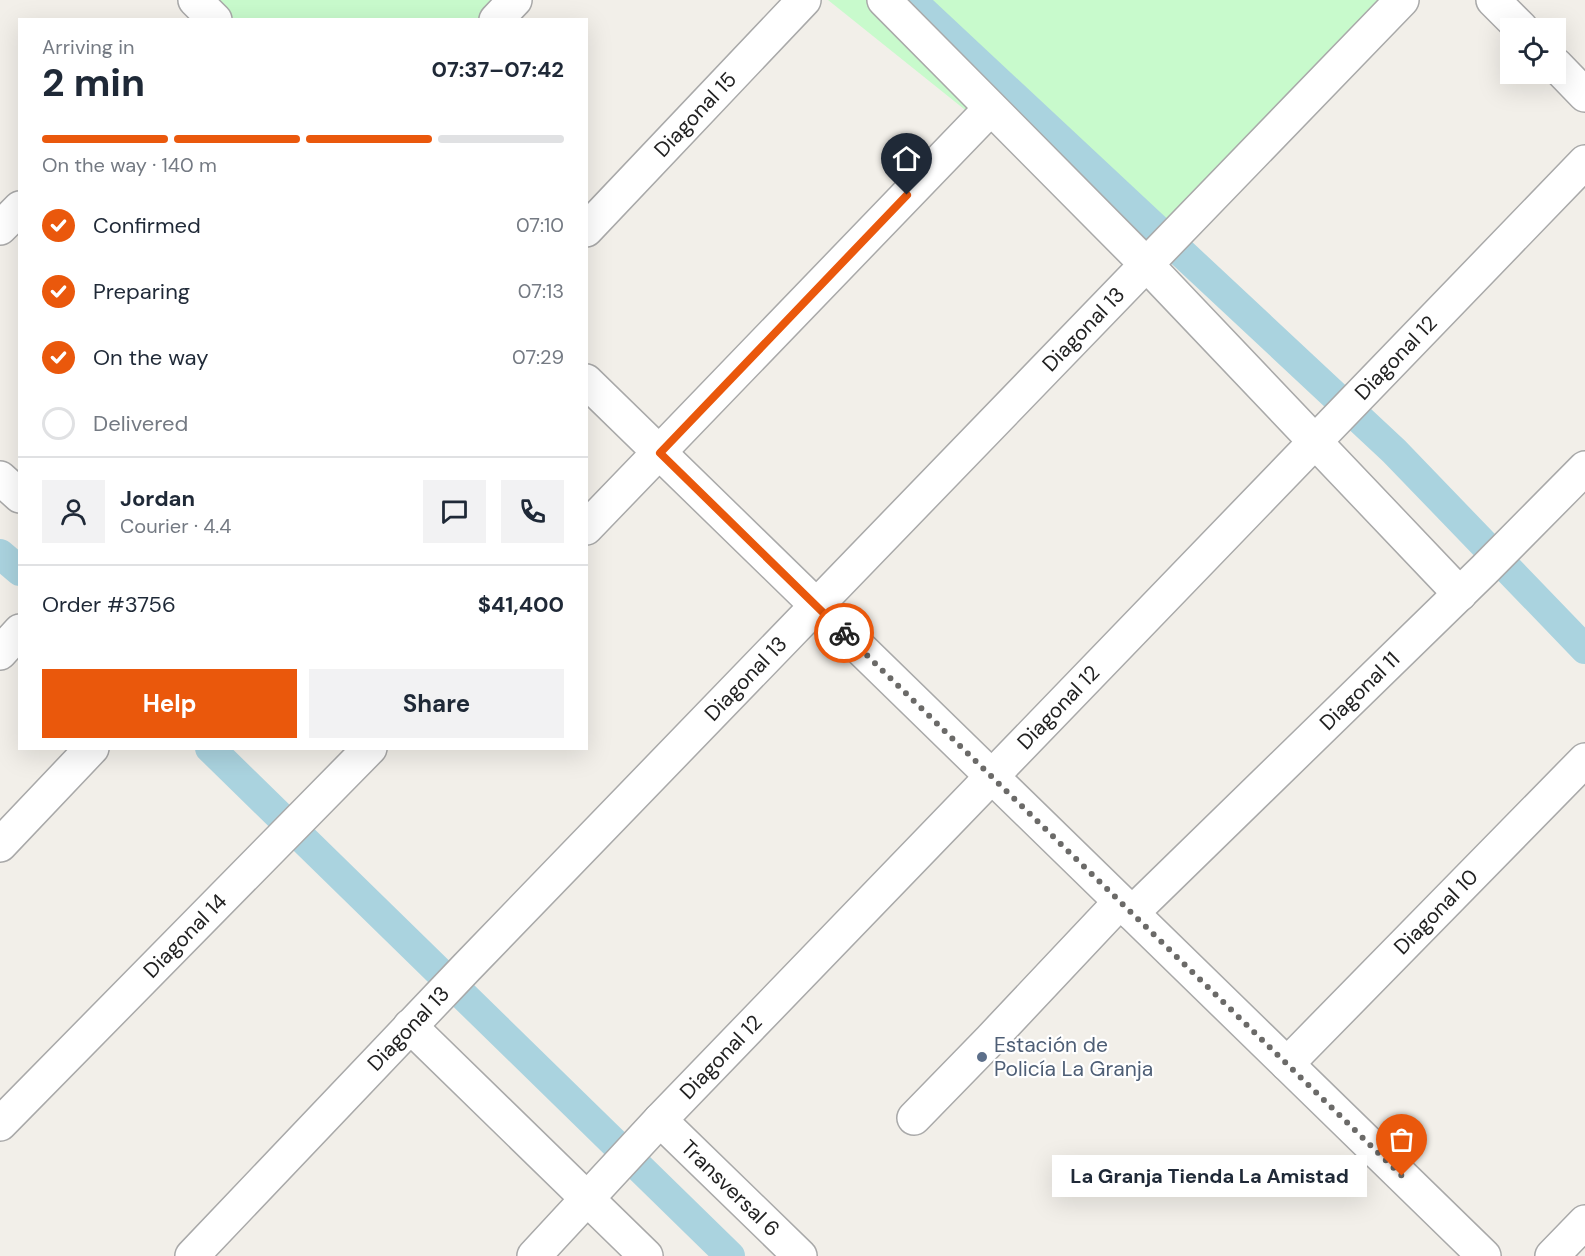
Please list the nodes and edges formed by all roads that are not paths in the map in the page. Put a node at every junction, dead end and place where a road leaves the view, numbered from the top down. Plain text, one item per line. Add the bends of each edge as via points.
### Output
1 (515, 0) edge
2 (804, 0) edge
3 (884, 0) edge
4 (1402, 0) edge
5 (1493, 0) edge
6 (498, 18) edge
7 (1511, 18) edge
8 (1566, 75) edge
9 (1585, 95) edge
10 (990, 109) junction
11 (1585, 162) edge
12 (18, 210) edge
13 (0, 228) edge
14 (588, 228) edge
15 (1152, 258) junction
16 (588, 383) edge
17 (1316, 442) junction
18 (660, 453) junction
19 (1585, 468) edge
20 (0, 478) edge
21 (18, 494) edge
22 (588, 526) edge
23 (1460, 594) junction
24 (817, 606) junction
25 (90, 750) edge
26 (368, 750) edge
27 (1585, 760) edge
28 (992, 777) junction
29 (0, 845) edge
30 (1126, 907) junction
31 (416, 1020) junction
32 (1287, 1064) junction
33 (914, 1118) dead end
34 (660, 1120) junction
35 (0, 1124) edge
36 (595, 1192) junction
37 (1585, 1222) edge
38 (192, 1256) edge
39 (534, 1256) edge
40 (646, 1256) edge
41 (800, 1256) edge
42 (1484, 1256) edge
43 (1552, 1256) edge

1 - 6 street
2 - 14 street, Diagonal 15
3 - 10 street
4 - 15 street, Diagonal 13
5 - 7 street
8 - 9 street
10 - 15 street
10 - 18 street
11 - 17 street, Diagonal 12
12 - 13 street
15 - 17 street
15 - 24 street, Diagonal 13
16 - 18 street
17 - 23 street
17 - 28 street, Diagonal 12
18 - 22 street
18 - 24 street
19 - 23 street, Diagonal 11
20 - 21 street
23 - 30 street, Diagonal 11
24 - 28 street
24 - 31 street, Diagonal 13
25 - 29 street
26 - 35 street, Diagonal 14
27 - 32 street, Diagonal 10
28 - 30 street
28 - 34 street, Diagonal 12
30 - 32 street
30 - 33 street, Diagonal 11
31 - 36 street
31 - 38 street, Diagonal 13
32 - 42 street
34 - 36 street, Diagonal 12
34 - 41 street, Transversal 6
36 - 39 street, Diagonal 12
36 - 40 street
37 - 43 street

